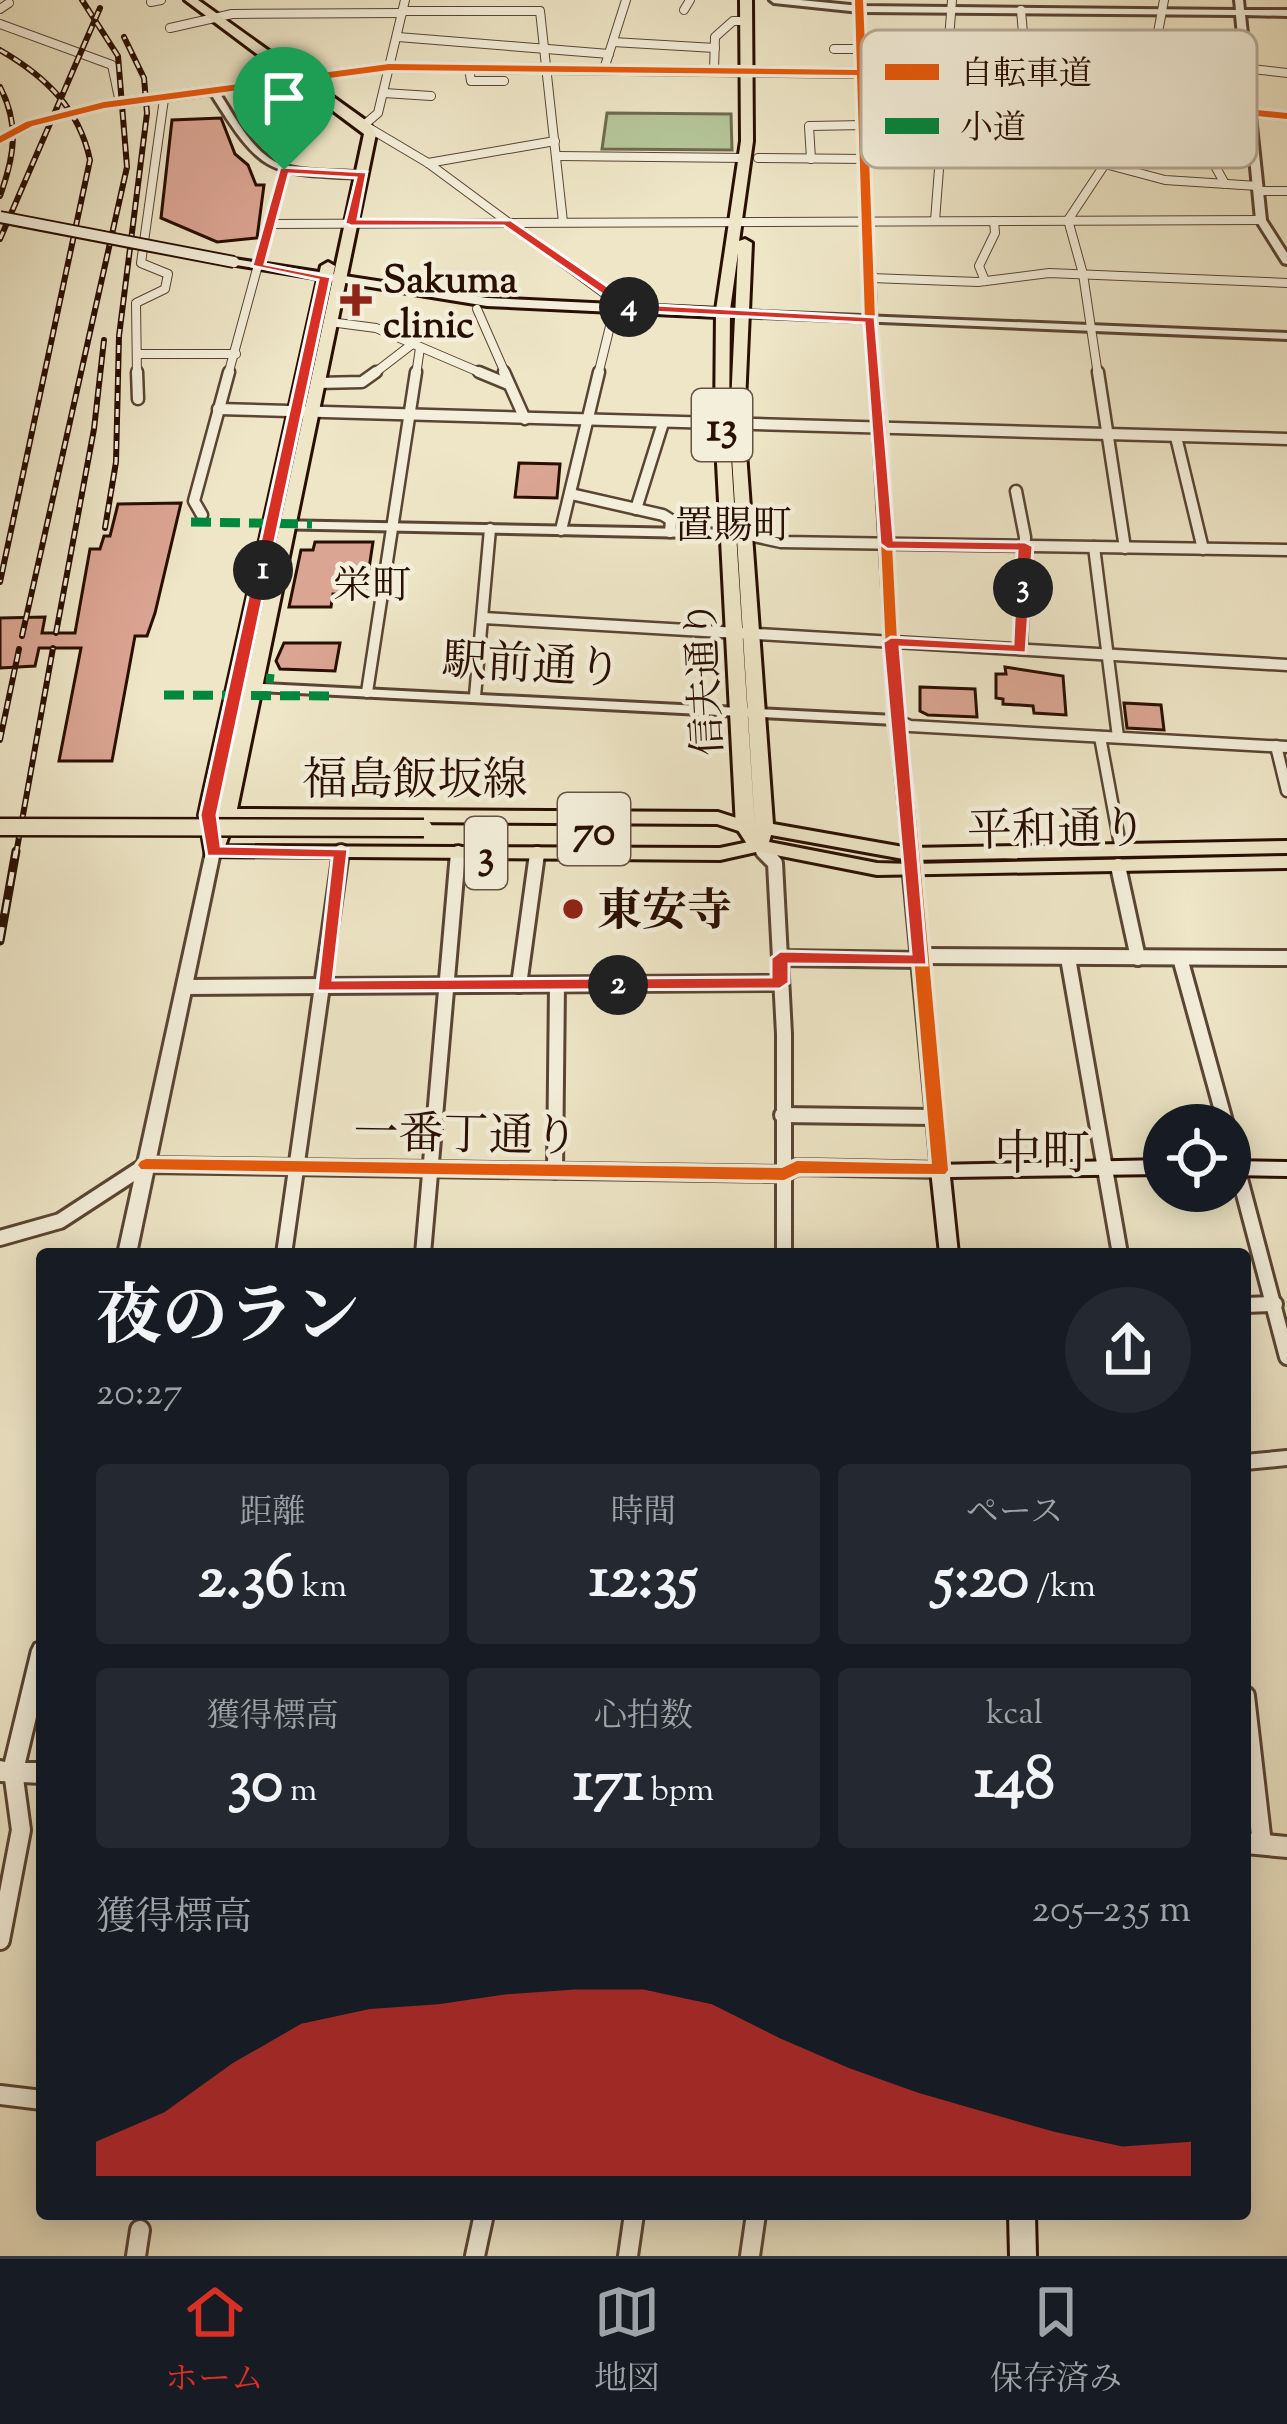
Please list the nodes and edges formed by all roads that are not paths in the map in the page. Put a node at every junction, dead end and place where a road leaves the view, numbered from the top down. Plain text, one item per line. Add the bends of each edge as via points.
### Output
1 (191, 0) edge
2 (626, 0) edge
3 (690, 0) edge
4 (746, 0) edge
5 (757, 0) edge
6 (774, 0) edge
7 (800, 2) edge
8 (860, 4) edge
9 (520, 5) edge
10 (952, 5) edge
11 (1001, 5) edge
12 (1083, 5) edge
13 (1163, 6) edge
14 (1239, 6) edge
15 (403, 8) edge
16 (684, 10) dead end
17 (1021, 10) junction
18 (1287, 13) edge
19 (214, 17) junction
20 (707, 21) dead end
21 (737, 22) junction
22 (0, 24) edge
23 (170, 28) dead end
24 (1023, 30) edge
25 (398, 37) junction
26 (614, 42) junction
27 (543, 48) junction
28 (715, 49) junction
29 (834, 49) dead end
30 (861, 51) edge
31 (609, 54) junction
32 (389, 67) junction
33 (469, 68) junction
34 (542, 68) junction
35 (604, 69) junction
36 (714, 70) junction
37 (752, 71) junction
38 (861, 73) edge
39 (302, 80) junction
40 (504, 81) dead end
41 (215, 93) junction
42 (384, 93) junction
43 (431, 95) dead end
44 (164, 99) junction
45 (120, 103) junction
46 (1257, 115) edge
47 (1287, 116) edge
48 (364, 125) junction
49 (861, 125) edge
50 (2, 136) edge
51 (555, 141) junction
52 (558, 155) junction
53 (752, 158) junction
54 (811, 158) junction
55 (861, 159) edge
56 (428, 163) junction
57 (867, 168) edge
58 (939, 168) edge
59 (1102, 168) edge
60 (1120, 168) edge
61 (1216, 168) edge
62 (1256, 168) edge
63 (284, 170) junction
64 (356, 175) junction
65 (1225, 184) junction
66 (1258, 189) junction
67 (1287, 191) edge
68 (0, 217) edge
69 (994, 220) junction
70 (1068, 220) junction
71 (1262, 220) junction
72 (740, 221) junction
73 (870, 221) junction
74 (935, 221) junction
75 (506, 222) junction
76 (563, 222) junction
77 (345, 223) junction
78 (271, 224) junction
79 (1287, 261) edge
80 (258, 266) junction
81 (1083, 274) junction
82 (871, 278) junction
83 (334, 280) junction
84 (986, 281) junction
85 (1287, 283) edge
86 (477, 309) junction
87 (616, 310) junction
88 (729, 314) junction
89 (870, 320) junction
90 (330, 322) junction
91 (1090, 328) junction
92 (1287, 336) edge
93 (416, 346) junction
94 (137, 354) junction
95 (236, 354) junction
96 (317, 382) junction
97 (508, 384) junction
98 (138, 399) dead end
99 (218, 409) junction
100 (303, 413) junction
101 (407, 416) junction
102 (525, 419) junction
103 (589, 421) junction
104 (664, 423) junction
105 (729, 425) junction
106 (881, 428) junction
107 (1106, 435) junction
108 (1176, 437) junction
109 (1287, 439) edge
110 (1016, 490) dead end
111 (571, 494) junction
112 (636, 509) junction
113 (202, 515) dead end
114 (281, 525) junction
115 (390, 527) junction
116 (490, 529) junction
117 (561, 530) junction
118 (670, 532) junction
119 (737, 534) junction
120 (887, 544) junction
121 (1025, 546) junction
122 (1094, 548) junction
123 (1125, 548) junction
124 (1202, 549) junction
125 (1286, 552) edge
126 (483, 618) junction
127 (743, 633) junction
128 (891, 642) junction
129 (1021, 650) junction
130 (1105, 654) junction
131 (1287, 665) edge
132 (247, 687) junction
133 (368, 692) junction
134 (475, 696) junction
135 (747, 711) junction
136 (895, 720) junction
137 (1100, 737) junction
138 (1118, 737) junction
139 (1282, 747) edge
140 (1287, 791) edge
141 (218, 815) junction
142 (0, 827) edge
143 (756, 834) junction
144 (424, 835) junction
145 (0, 839) edge
146 (1287, 847) edge
147 (213, 852) junction
148 (341, 853) junction
149 (458, 853) junction
150 (537, 854) junction
151 (1120, 858) junction
152 (910, 862) junction
153 (1287, 863) edge
154 (780, 958) junction
155 (920, 958) junction
156 (1068, 958) junction
157 (1138, 958) junction
158 (1180, 958) junction
159 (1287, 958) edge
160 (780, 983) junction
161 (446, 986) junction
162 (518, 986) junction
163 (557, 986) junction
164 (184, 987) junction
165 (323, 987) junction
166 (1220, 1104) edge
167 (782, 1115) junction
168 (934, 1117) junction
169 (146, 1165) junction
170 (296, 1166) junction
171 (1104, 1167) junction
172 (1143, 1167) edge
173 (429, 1168) junction
174 (1251, 1168) edge
175 (1287, 1169) edge
176 (940, 1170) junction
177 (555, 1171) junction
178 (784, 1174) junction
179 (1247, 1212) edge
180 (0, 1238) edge
181 (128, 1248) edge
182 (285, 1248) edge
183 (423, 1248) edge
184 (784, 1248) edge
185 (948, 1248) edge
186 (1119, 1248) edge
187 (1275, 1304) junction
188 (1251, 1305) edge
189 (1287, 1357) edge
190 (1287, 1458) edge
191 (1251, 1461) edge
192 (36, 1670) edge
193 (6, 1771) edge
194 (36, 1774) edge
195 (1251, 1794) edge
196 (1254, 1843) edge
197 (1287, 1847) edge
198 (0, 1940) edge
199 (0, 2096) edge
200 (36, 2099) edge
201 (483, 2220) edge
202 (633, 2220) edge
203 (755, 2220) edge
204 (1022, 2220) edge
205 (140, 2230) dead end
206 (136, 2256) edge
207 (475, 2256) edge
208 (628, 2256) edge
209 (750, 2256) edge
210 (1022, 2256) edge

1 - 19 main road
2 - 26 street
3 - 16 street
4 - 21 main road, 信夫通り / 13
5 - 37 main road, 信夫通り / 13
6 - 7 street
7 - 8 street
8 - 10 street
9 - 15 street
9 - 27 street via 540,11
10 - 11 street
11 - 17 street
12 - 13 street
12 - 17 street
13 - 14 street
14 - 18 street
15 - 19 street via 346,18
15 - 25 street
17 - 24 street
19 - 23 street
19 - 39 main road
20 - 21 street
21 - 28 street via 715,37
21 - 37 main road, 信夫通り / 13
22 - 45 street via 112,65
25 - 27 street
25 - 32 street
26 - 28 street
26 - 31 street
27 - 31 street
27 - 34 street
28 - 36 street
29 - 30 street
31 - 35 street
32 - 33 street
32 - 39 street
32 - 42 street
33 - 34 street
33 - 40 street via 471,81
34 - 35 street
34 - 51 street
35 - 36 street
36 - 37 street
37 - 38 street
37 - 53 main road, 信夫通り / 13
39 - 41 street
39 - 48 main road
41 - 44 street
41 - 63 street via 255,157
42 - 43 street
42 - 48 street
44 - 45 street
44 - 94 street via 141,262 168,274 165,289 136,303
45 - 50 street
46 - 47 street
48 - 56 street
48 - 64 main road via 370,134
49 - 54 street via 809,126
51 - 52 street
51 - 56 street
52 - 53 street
52 - 76 street
53 - 54 street
53 - 72 main road, 信夫通り / 13
54 - 55 street
56 - 75 street
57 - 73 street
58 - 74 street
59 - 70 street
60 - 65 street
61 - 65 street
62 - 66 street
63 - 64 street
63 - 78 street
64 - 77 main road
65 - 66 street
66 - 67 street
66 - 71 street
68 - 80 main road, bridge
69 - 70 street
69 - 74 street
69 - 84 street via 980,266
70 - 71 street
70 - 81 street
71 - 79 street
72 - 73 street
72 - 76 street
72 - 88 main road, 信夫通り / 13
73 - 74 street
73 - 82 street
75 - 76 street
75 - 77 street
75 - 87 street via 611,295
77 - 78 street
77 - 83 main road
78 - 80 street
80 - 83 main road
80 - 95 street
81 - 84 street
81 - 85 street
81 - 91 street
82 - 84 street
82 - 89 street
83 - 86 main road
83 - 87 main road
83 - 90 main road
83 - 100 main road
86 - 87 main road
86 - 97 street
87 - 88 main road
87 - 103 street
88 - 89 street
88 - 105 main road, 信夫通り / 13
89 - 91 street
89 - 106 street
90 - 93 street via 376,328
90 - 96 main road
91 - 92 street
91 - 107 street
93 - 96 street via 362,382
93 - 97 street
93 - 101 street
94 - 95 street
94 - 98 street
95 - 99 street
96 - 100 main road
97 - 102 street
99 - 100 street
99 - 113 street via 194,501
100 - 101 street
100 - 114 main road
101 - 102 street
101 - 115 street
102 - 103 street
103 - 104 street
103 - 111 street
104 - 105 street
104 - 112 street
105 - 106 street
105 - 119 main road, 信夫通り / 13
106 - 107 street
106 - 120 street
107 - 108 street
107 - 123 street
108 - 109 street
108 - 124 street
110 - 121 street
111 - 112 street
111 - 117 street
112 - 118 street via 663,514
114 - 115 street
114 - 132 main road
115 - 116 street
115 - 133 street
116 - 117 street
116 - 126 street
117 - 118 street
118 - 119 street
119 - 120 street
119 - 127 main road, 信夫通り / 13
120 - 121 street
120 - 128 street
121 - 122 street
121 - 129 street
122 - 123 street
122 - 130 street
123 - 124 street
124 - 125 street
126 - 127 street
126 - 134 street
127 - 128 street
127 - 135 main road, 信夫通り / 13
128 - 129 street
128 - 136 street
129 - 130 street
130 - 131 street
130 - 138 street
132 - 133 street, 駅前通り
132 - 141 main road
133 - 134 street, 駅前通り
134 - 135 street, 駅前通り
135 - 136 street, 駅前通り
135 - 143 main road, 信夫通り / 13
136 - 137 street
136 - 152 street
137 - 138 street
137 - 151 street
138 - 139 street
139 - 140 street
141 - 143 main road, 福島飯坂線 / 3 via 718,818
141 - 147 main road
142 - 144 main road, 70, bridge
143 - 144 main road, 70 via 719,842
143 - 150 main road, 福島飯坂線 / 3 via 720,854
143 - 152 main road, 平和通り via 877,869
143 - 154 street via 775,863
144 - 145 main road, 70
146 - 151 main road, 平和通り
147 - 148 main road, 福島飯坂線 / 3
147 - 164 street
148 - 149 main road, 福島飯坂線 / 3
148 - 165 street
149 - 150 main road, 福島飯坂線 / 3
149 - 161 street
150 - 162 street
151 - 152 main road, 平和通り
151 - 153 main road, 平和通り
151 - 157 street
152 - 155 street
154 - 155 street
154 - 160 street
155 - 156 street
155 - 168 street
156 - 157 street
156 - 171 street
157 - 158 street
158 - 159 street
158 - 166 street
160 - 163 street
160 - 167 street
161 - 162 street
161 - 165 street
161 - 173 street
162 - 163 street
163 - 177 street
164 - 165 street
164 - 169 street
165 - 170 street
167 - 168 street
167 - 178 street
168 - 176 street
169 - 170 street, 一番丁通り
169 - 180 street via 68,1218
169 - 181 street
170 - 173 street, 一番丁通り
170 - 182 street
171 - 172 main road
171 - 176 main road
171 - 186 street
173 - 177 street, 一番丁通り
173 - 183 street
174 - 175 main road
176 - 178 street, 一番丁通り via 797,1167
176 - 185 main road
177 - 178 street, 一番丁通り
178 - 184 street
179 - 187 street
187 - 188 street
187 - 189 street
190 - 191 street
192 - 193 street
193 - 194 street
193 - 198 street via 21,1830
195 - 196 street
196 - 197 street
199 - 200 street
201 - 207 street
202 - 208 street
203 - 209 street
204 - 210 main road
205 - 206 street

